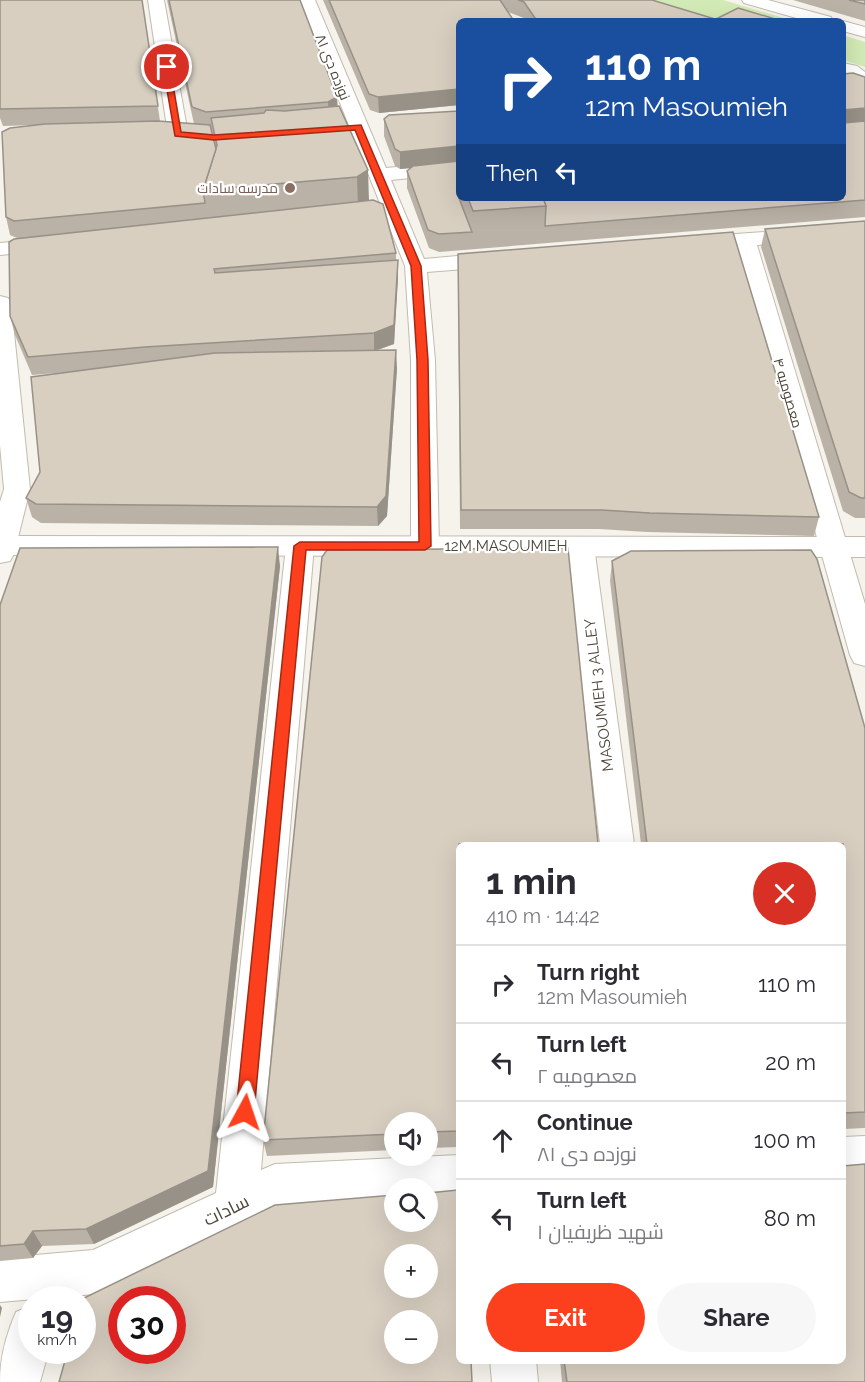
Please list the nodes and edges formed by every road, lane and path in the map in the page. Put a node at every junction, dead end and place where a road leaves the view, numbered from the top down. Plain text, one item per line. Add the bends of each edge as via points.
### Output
1 (156, 0) edge
2 (307, 0) edge
3 (750, 0) edge
4 (814, 18) edge
5 (846, 27) edge
6 (865, 32) edge
7 (846, 69) edge
8 (865, 82) edge
9 (846, 85) edge
10 (380, 125) dead end
11 (358, 127) junction
12 (336, 129) edge
13 (155, 134) edge
14 (456, 167) edge
15 (378, 175) junction
16 (392, 209) junction
17 (369, 211) edge
18 (865, 231) edge
19 (744, 239) junction
20 (71, 242) edge
21 (674, 245) edge
22 (0, 249) edge
23 (521, 258) edge
24 (416, 266) junction
25 (0, 303) edge
26 (300, 546) junction
27 (425, 546) junction
28 (580, 546) junction
29 (833, 547) junction
30 (865, 547) edge
31 (1, 549) edge
32 (865, 655) edge
33 (617, 842) edge
34 (865, 1156) edge
35 (846, 1157) edge
36 (456, 1176) edge
37 (236, 1206) junction
38 (0, 1280) edge
39 (32, 1286) edge
40 (49, 1286) edge
41 (22, 1364) edge
42 (513, 1364) edge
43 (17, 1382) edge
44 (515, 1382) edge

1 - 13 street via 187,135
2 - 11 street, نوزده دی ۸۱
3 - 4 street
5 - 6 street
7 - 8 street
8 - 9 street
10 - 11 street
11 - 12 street
11 - 15 street, نوزده دی ۸۱
14 - 15 street
15 - 16 street, نوزده دی ۸۱
16 - 17 street
16 - 24 street, نوزده دی ۸۱
18 - 19 street
19 - 21 street
19 - 29 street, معصومیه ۴
20 - 22 street
23 - 24 street
24 - 27 street, نوزده دی ۸۱ via 411,360
25 - 31 street via 19,381 17,489
26 - 27 street, 12M MASOUMIEH
26 - 31 street, 12M MASOUMIEH
26 - 37 street
27 - 28 street, 12M MASOUMIEH
28 - 29 street, 12M MASOUMIEH
28 - 33 street, MASOUMIEH 3 ALLEY
29 - 30 street, 12M MASOUMIEH
29 - 32 street, معصومیه ۴
34 - 35 street
36 - 37 street, سادات via 275,1185
37 - 40 street, سادات via 95,1272
38 - 39 street, سادات
41 - 43 street
42 - 44 street

